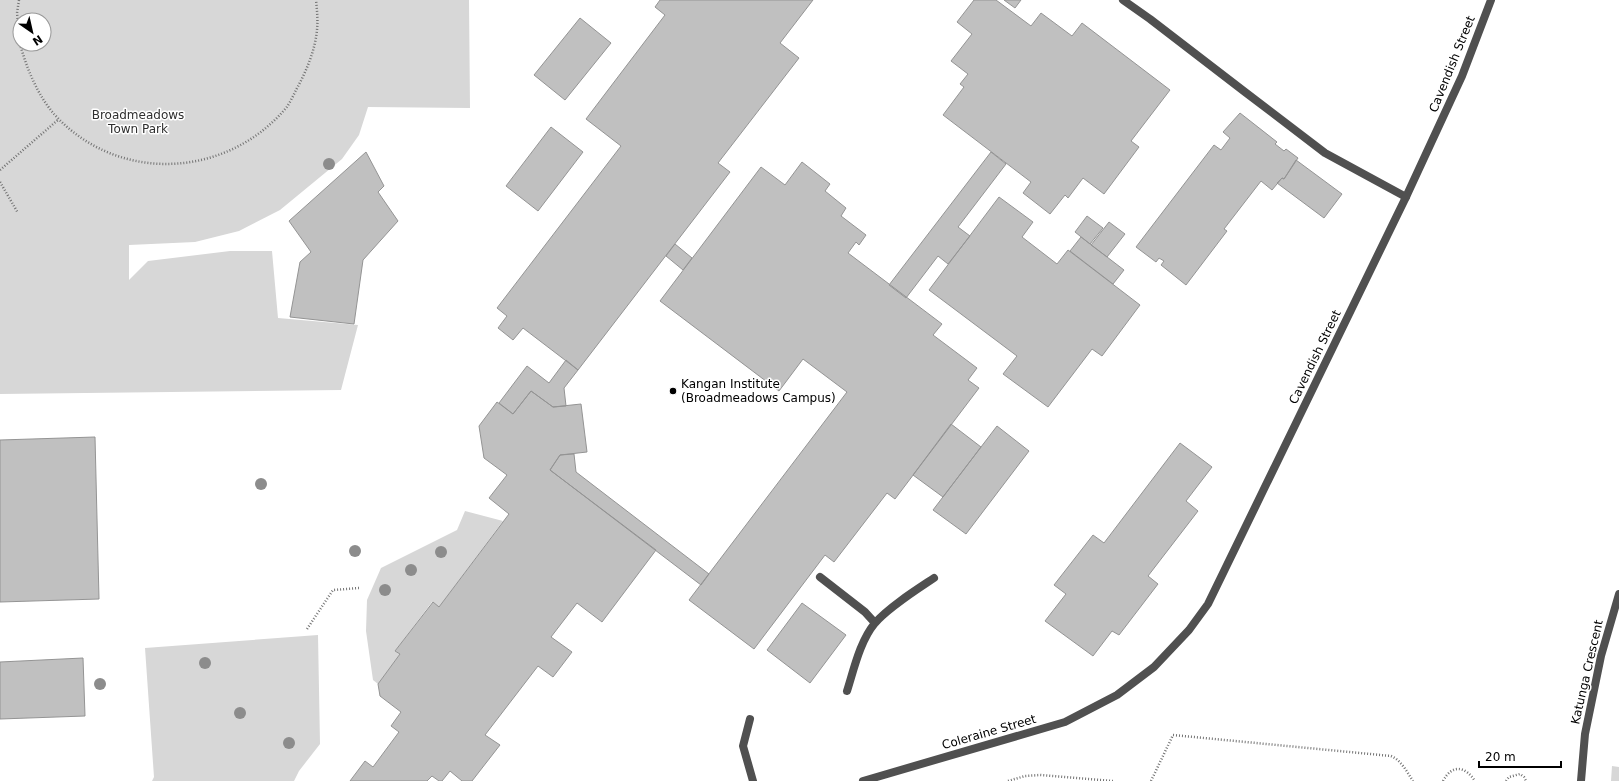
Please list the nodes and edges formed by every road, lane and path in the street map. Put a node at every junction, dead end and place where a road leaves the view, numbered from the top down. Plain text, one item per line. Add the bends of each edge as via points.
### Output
1 (19, 0) edge
2 (316, 0) edge
3 (1123, 0) edge
4 (1491, 0) edge
5 (17, 12) edge
6 (22, 52) edge
7 (59, 118) junction
8 (0, 170) edge
9 (0, 182) edge
10 (1406, 197) junction
11 (18, 213) dead end
12 (820, 577) dead end
13 (934, 578) dead end
14 (359, 588) dead end
15 (1619, 594) edge
16 (875, 623) junction
17 (308, 629) dead end
18 (846, 691) dead end
19 (1117, 695) joint
20 (750, 719) dead end
21 (753, 781) edge
22 (864, 781) edge
23 (1008, 781) edge
24 (1113, 781) edge
25 (1151, 781) edge
26 (1413, 781) edge
27 (1443, 781) edge
28 (1475, 781) edge
29 (1506, 781) edge
30 (1526, 781) edge
31 (1581, 781) edge

1 - 5 path
2 - 7 path via 317,31 307,71 286,107 256,137 219,156 178,165 136,162 96,148 74,133
3 - 10 street via 1325,152
4 - 10 street, Cavendish Street via 1462,76
6 - 7 path via 26,67 38,92
7 - 8 path
9 - 11 path
10 - 19 street, Cavendish Street via 1208,604 1189,630 1154,667
12 - 16 street via 865,612
13 - 16 street
14 - 17 path via 333,590
15 - 31 street, Katunga Crescent via 1599,664 1585,734
16 - 18 street via 864,642
19 - 22 street, Coleraine Street via 1065,722
20 - 21 street via 743,746
23 - 24 path via 1040,775
25 - 26 path via 1173,735 1391,756 1400,762
27 - 28 path via 1452,770 1459,769 1466,771
29 - 30 path via 1509,777 1520,774

